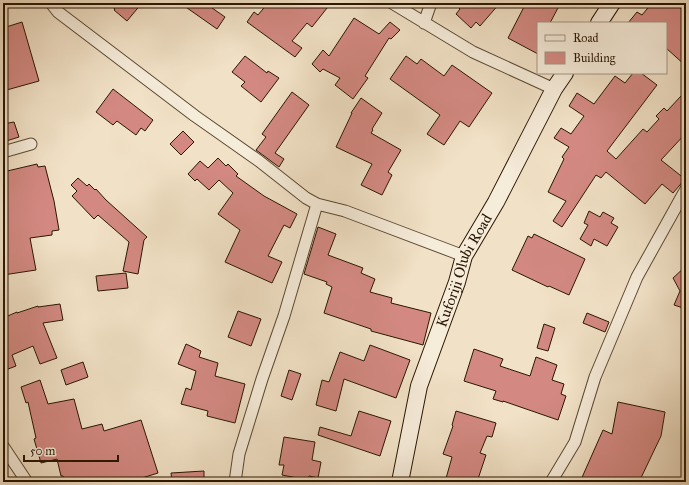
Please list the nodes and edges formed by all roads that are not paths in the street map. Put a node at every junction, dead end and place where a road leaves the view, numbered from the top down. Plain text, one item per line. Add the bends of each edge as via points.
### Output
1 (51, 3) edge
2 (392, 3) edge
3 (431, 3) edge
4 (612, 3) edge
5 (600, 22) edge
6 (424, 23) junction
7 (564, 74) edge
8 (554, 90) junction
9 (31, 144) dead end
10 (3, 152) edge
11 (686, 189) edge
12 (317, 204) junction
13 (464, 256) junction
14 (3, 446) edge
15 (27, 482) edge
16 (235, 482) edge
17 (400, 482) edge
18 (551, 482) edge

1 - 12 street via 58,12 195,116
2 - 6 street
3 - 6 street
4 - 5 street
6 - 8 street via 473,52
7 - 8 street, Kuforiji Olubi Road
8 - 13 street, Kuforiji Olubi Road via 496,202
9 - 10 street
11 - 18 street via 638,277 595,377 575,442
12 - 13 street via 345,211
12 - 16 street via 284,316 262,379 240,454
13 - 17 street, Kuforiji Olubi Road via 419,386
14 - 15 street

